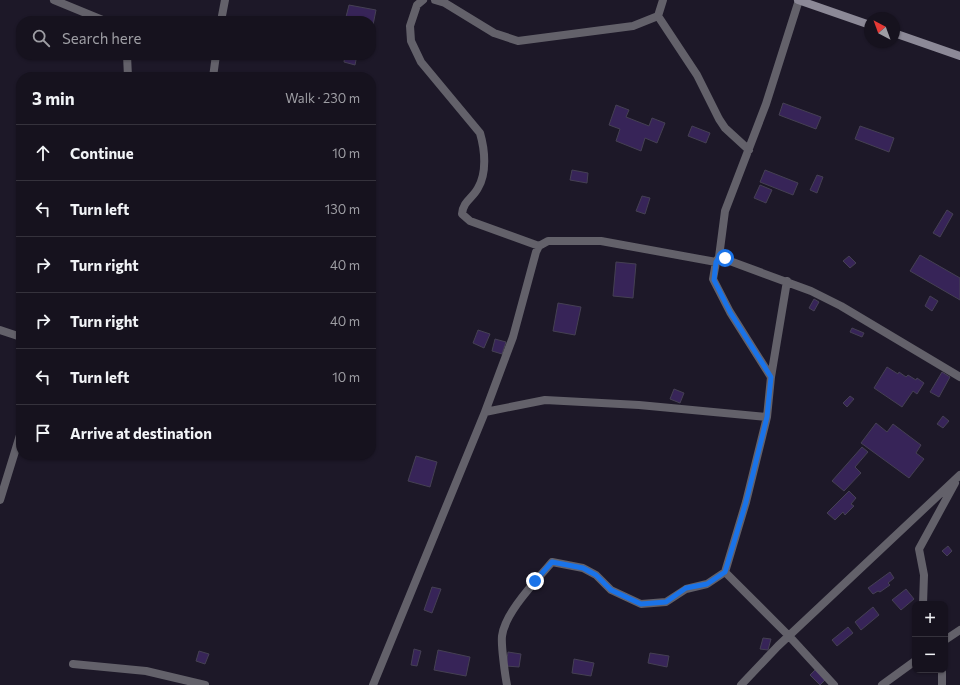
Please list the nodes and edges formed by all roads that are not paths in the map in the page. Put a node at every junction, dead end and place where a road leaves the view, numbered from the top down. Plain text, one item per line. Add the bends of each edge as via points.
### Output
1 (54, 0) edge
2 (225, 0) edge
3 (423, 0) edge
4 (435, 0) edge
5 (663, 0) edge
6 (799, 0) edge
7 (93, 16) edge
8 (222, 16) edge
9 (658, 16) junction
10 (864, 23) edge
11 (900, 35) edge
12 (960, 56) edge
13 (127, 60) edge
14 (215, 60) edge
15 (128, 72) edge
16 (214, 72) edge
17 (749, 150) junction
18 (539, 246) junction
19 (717, 259) junction
20 (787, 281) junction
21 (0, 330) edge
22 (16, 335) edge
23 (771, 377) junction
24 (960, 377) edge
25 (485, 412) junction
26 (767, 417) junction
27 (16, 448) edge
28 (959, 476) edge
29 (0, 500) edge
30 (725, 572) junction
31 (922, 601) edge
32 (960, 630) edge
33 (788, 636) junction
34 (948, 638) edge
35 (912, 663) edge
36 (73, 664) dead end
37 (942, 673) edge
38 (205, 685) edge
39 (373, 685) edge
40 (507, 685) edge
41 (741, 685) edge
42 (834, 685) edge
43 (882, 685) edge
44 (942, 685) edge

1 - 7 street
2 - 8 street
3 - 18 street via 417,4 410,26 411,41 422,62 480,133 484,147 483,177 478,189 463,205 462,214 470,221
4 - 9 street via 445,3 494,33 518,41 633,26
5 - 9 street
6 - 10 main road
6 - 17 street
9 - 17 street via 696,75 725,128
11 - 12 main road
13 - 15 street
14 - 16 street
17 - 19 street via 725,211
18 - 19 street via 548,241 564,239 601,241
18 - 25 street via 529,271 513,337
19 - 20 street
19 - 23 street via 714,280 734,319
20 - 23 street
20 - 24 street via 841,306
21 - 22 street
23 - 26 street
25 - 26 street via 545,400 639,405
25 - 39 street
26 - 30 street
27 - 29 street
28 - 31 street via 919,549 924,576
28 - 33 street
30 - 33 street
30 - 40 street via 707,584 686,588 666,602 641,604 611,590 596,575 583,568 552,562 521,598 510,615 502,635
32 - 34 street
33 - 41 street
33 - 42 street
35 - 43 street
36 - 38 street via 146,671
37 - 44 street

